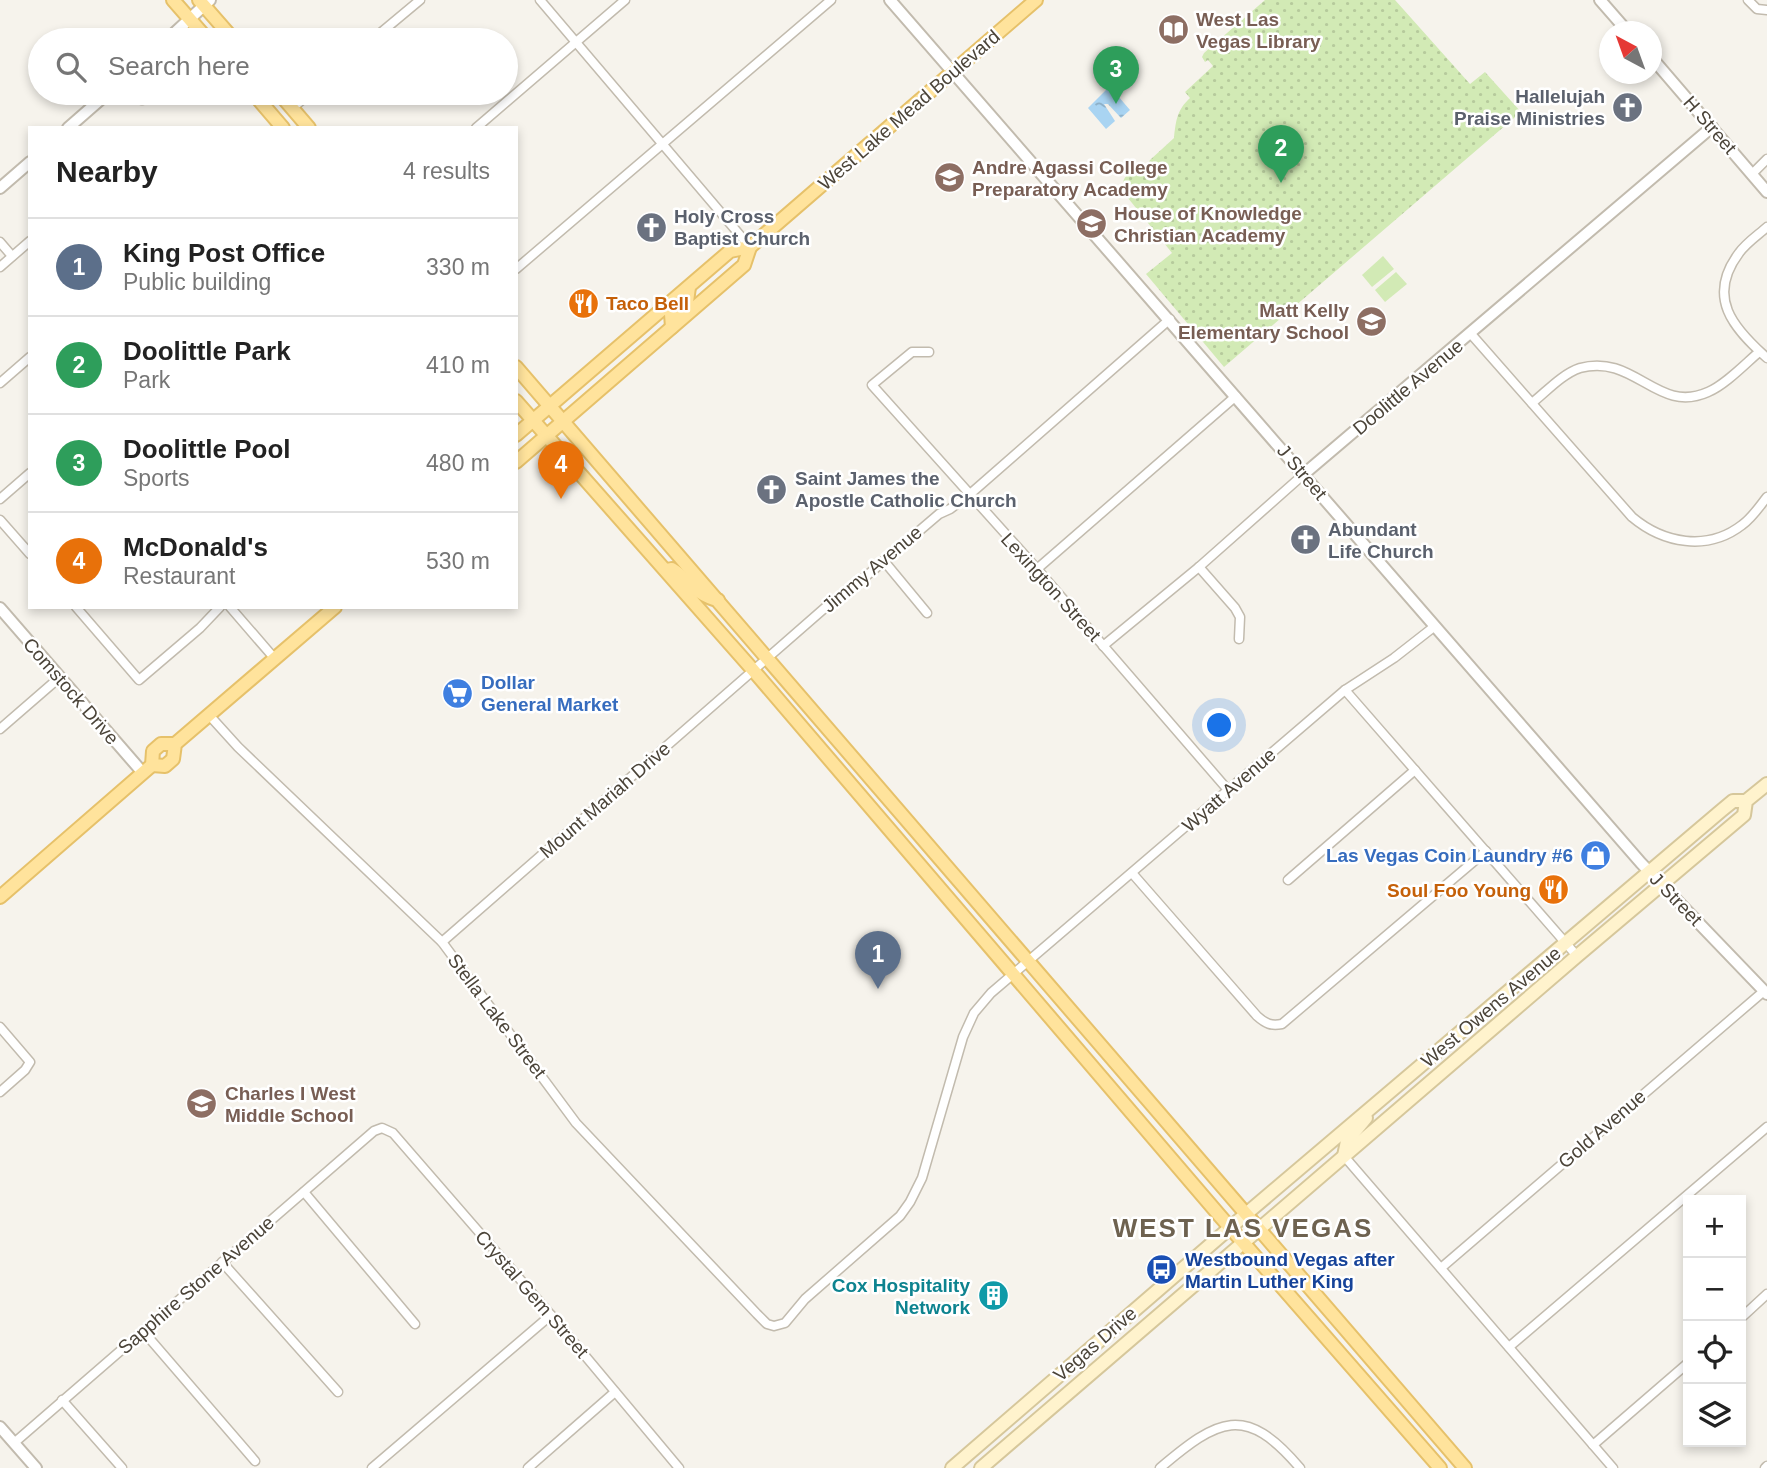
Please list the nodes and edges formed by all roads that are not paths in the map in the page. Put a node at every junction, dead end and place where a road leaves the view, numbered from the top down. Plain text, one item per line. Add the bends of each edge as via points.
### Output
1 (173, 0) edge
2 (420, 0) edge
3 (540, 0) edge
4 (625, 0) edge
5 (831, 0) edge
6 (890, 0) edge
7 (1036, 0) edge
8 (1600, 0) edge
9 (1748, 0) edge
10 (204, 2) edge
11 (1765, 11) edge
12 (190, 20) junction
13 (1618, 21) edge
14 (181, 28) edge
15 (197, 28) edge
16 (225, 28) edge
17 (386, 28) edge
18 (576, 42) junction
19 (1662, 70) edge
20 (952, 72) junction
21 (518, 92) edge
22 (94, 105) edge
23 (263, 105) edge
24 (289, 105) edge
25 (296, 105) edge
26 (503, 105) edge
27 (292, 108) junction
28 (70, 126) edge
29 (281, 126) edge
30 (307, 126) edge
31 (478, 126) edge
32 (1712, 127) junction
33 (663, 144) junction
34 (1767, 159) edge
35 (28, 164) edge
36 (1752, 174) junction
37 (0, 188) edge
38 (1767, 192) edge
39 (1767, 227) edge
40 (0, 242) edge
41 (28, 243) edge
42 (750, 247) junction
43 (12, 256) junction
44 (0, 267) edge
45 (518, 267) edge
46 (689, 287) junction
47 (1170, 319) junction
48 (672, 327) junction
49 (1471, 334) junction
50 (929, 352) dead end
51 (1759, 352) junction
52 (1767, 358) edge
53 (28, 359) edge
54 (518, 369) edge
55 (0, 383) edge
56 (1236, 396) junction
57 (518, 403) edge
58 (1532, 403) junction
59 (550, 406) junction
60 (533, 421) junction
61 (563, 421) junction
62 (518, 433) edge
63 (546, 436) junction
64 (518, 460) edge
65 (1304, 474) junction
66 (28, 475) edge
67 (969, 495) junction
68 (1767, 497) edge
69 (0, 499) edge
70 (0, 520) edge
71 (28, 552) edge
72 (884, 561) junction
73 (1199, 567) junction
74 (1038, 569) junction
75 (665, 570) junction
76 (718, 601) junction
77 (0, 608) edge
78 (78, 609) edge
79 (218, 609) edge
80 (232, 609) edge
81 (333, 609) edge
82 (927, 613) dead end
83 (1435, 625) junction
84 (1239, 639) dead end
85 (1103, 646) junction
86 (767, 657) junction
87 (275, 659) junction
88 (753, 670) junction
89 (60, 677) junction
90 (1345, 690) junction
91 (209, 715) junction
92 (0, 729) edge
93 (147, 769) junction
94 (1415, 770) junction
95 (1767, 784) edge
96 (1228, 790) junction
97 (1746, 801) junction
98 (1486, 851) junction
99 (1650, 872) junction
100 (1132, 873) junction
101 (1288, 880) dead end
102 (1662, 884) junction
103 (0, 897) edge
104 (442, 942) junction
105 (1566, 942) junction
106 (1577, 956) junction
107 (1027, 961) junction
108 (1013, 973) junction
109 (1765, 993) edge
110 (0, 1027) edge
111 (1454, 1037) junction
112 (1467, 1051) junction
113 (0, 1092) edge
114 (1376, 1104) junction
115 (1767, 1127) edge
116 (379, 1128) joint
117 (1344, 1156) junction
118 (304, 1192) junction
119 (1238, 1221) junction
120 (1251, 1235) junction
121 (222, 1262) junction
122 (1441, 1268) junction
123 (1767, 1294) edge
124 (1746, 1313) edge
125 (551, 1315) junction
126 (415, 1324) dead end
127 (774, 1326) joint
128 (143, 1331) junction
129 (1509, 1347) junction
130 (1683, 1367) edge
131 (338, 1392) dead end
132 (615, 1392) junction
133 (62, 1400) junction
134 (0, 1427) edge
135 (14, 1443) junction
136 (1593, 1445) junction
137 (255, 1461) dead end
138 (36, 1468) edge
139 (121, 1468) edge
140 (372, 1468) edge
141 (528, 1468) edge
142 (679, 1468) edge
143 (951, 1468) edge
144 (981, 1468) edge
145 (1160, 1468) edge
146 (1300, 1468) edge
147 (1440, 1468) edge
148 (1465, 1468) edge
149 (1613, 1468) edge

1 - 12 main road
2 - 17 street
3 - 18 street
4 - 18 street
5 - 33 street
6 - 20 street, J Street
7 - 20 main road, West Lake Mead Boulevard
8 - 13 street
9 - 11 street
10 - 12 street
10 - 16 main road
12 - 14 street
12 - 15 main road
18 - 21 street
18 - 33 street
19 - 32 street, H Street
20 - 42 main road, West Lake Mead Boulevard
20 - 47 street, J Street
22 - 28 street
23 - 29 main road
24 - 27 main road
25 - 27 street
26 - 31 street
27 - 30 main road
32 - 36 street, H Street
32 - 49 street, Doolittle Avenue
33 - 42 street
33 - 45 street
34 - 36 street
35 - 37 street
36 - 38 street, H Street
39 - 51 street via 1740,251 1724,287 1726,310 1737,330
40 - 43 street
41 - 43 street
42 - 46 main road, West Lake Mead Boulevard via 730,251
42 - 48 main road, West Lake Mead Boulevard via 744,265
43 - 44 street
46 - 48 main road via 687,302 671,314
46 - 59 main road, West Lake Mead Boulevard
47 - 56 street, J Street
47 - 67 street, Jimmy Avenue
48 - 61 main road, West Lake Mead Boulevard
49 - 58 street
49 - 65 street, Doolittle Avenue
50 - 67 street, Lexington Street via 912,352 872,385
51 - 52 street
51 - 58 street via 1710,392 1697,396 1668,395 1621,368 1608,366 1570,373
53 - 55 street
54 - 59 main road
56 - 65 street, J Street
56 - 74 street
57 - 60 main road
58 - 68 street via 1632,517 1666,538 1691,542 1718,538 1744,524
59 - 60 main road, West Lake Mead Boulevard
59 - 61 main road
60 - 62 main road, West Lake Mead Boulevard
60 - 63 main road
61 - 63 main road, West Lake Mead Boulevard
61 - 76 main road
63 - 64 main road, West Lake Mead Boulevard
63 - 75 main road
65 - 73 street, Doolittle Avenue
65 - 83 street, J Street
66 - 69 street
67 - 72 street, Jimmy Avenue
67 - 74 street, Lexington Street
70 - 71 street
72 - 82 street
72 - 86 street, Jimmy Avenue
73 - 84 street via 1240,617
73 - 85 street, Doolittle Avenue
74 - 85 street, Lexington Street
75 - 76 main road via 681,575 703,597
75 - 88 main road
76 - 86 main road
77 - 89 street, Comstock Drive
78 - 79 street via 139,680
80 - 87 street
81 - 87 main road
83 - 90 street, Wyatt Avenue
83 - 99 street, J Street
85 - 96 street, Lexington Street
86 - 88 street, Mount Mariah Drive
86 - 107 main road
87 - 91 main road
88 - 104 street, Mount Mariah Drive
88 - 108 main road
89 - 92 street
89 - 93 street, Comstock Drive
90 - 94 street
90 - 96 street, Wyatt Avenue
91 - 93 main road via 175,744 161,744 153,751
91 - 104 street, Stella Lake Street
93 - 103 main road
94 - 98 street
94 - 101 street
95 - 97 main road, West Owens Avenue
96 - 100 street, Wyatt Avenue
97 - 99 main road, West Owens Avenue via 1733,801
97 - 102 main road, West Owens Avenue via 1744,815
98 - 100 street via 1282,1024 1273,1026 1257,1016
98 - 105 street
99 - 102 street, J Street
99 - 105 main road, West Owens Avenue
100 - 107 street, Wyatt Avenue
102 - 106 main road, West Owens Avenue
102 - 109 street, J Street
104 - 127 street, Stella Lake Street via 576,1123 757,1314
105 - 106 street
105 - 111 main road, West Owens Avenue
106 - 112 main road, West Owens Avenue
107 - 108 street, Wyatt Avenue
107 - 119 main road
108 - 119 main road
108 - 127 street, Wyatt Avenue via 981,1005 963,1037 922,1178 910,1202 785,1322
109 - 122 street, Gold Avenue
110 - 113 street via 30,1062
111 - 112 main road
111 - 114 main road, West Owens Avenue
112 - 117 main road, West Owens Avenue
114 - 117 main road via 1347,1141
114 - 119 main road, West Owens Avenue
115 - 129 street
116 - 118 street, Sapphire Stone Avenue
116 - 125 street, Crystal Gem Street via 393,1133
117 - 120 main road, West Owens Avenue
117 - 122 street
118 - 121 street, Sapphire Stone Avenue
118 - 126 street
119 - 120 main road
119 - 120 main road
119 - 143 main road, Vegas Drive
120 - 144 main road, Vegas Drive
120 - 147 main road
120 - 148 main road
121 - 128 street, Sapphire Stone Avenue
121 - 131 street
122 - 129 street
123 - 124 street
125 - 132 street, Crystal Gem Street
125 - 140 street
128 - 133 street, Sapphire Stone Avenue
128 - 137 street
129 - 136 street
130 - 136 street
132 - 141 street
132 - 142 street, Crystal Gem Street
133 - 135 street, Sapphire Stone Avenue
133 - 139 street
134 - 135 street
135 - 138 street
136 - 149 street
145 - 146 street via 1209,1431 1236,1426 1273,1439

